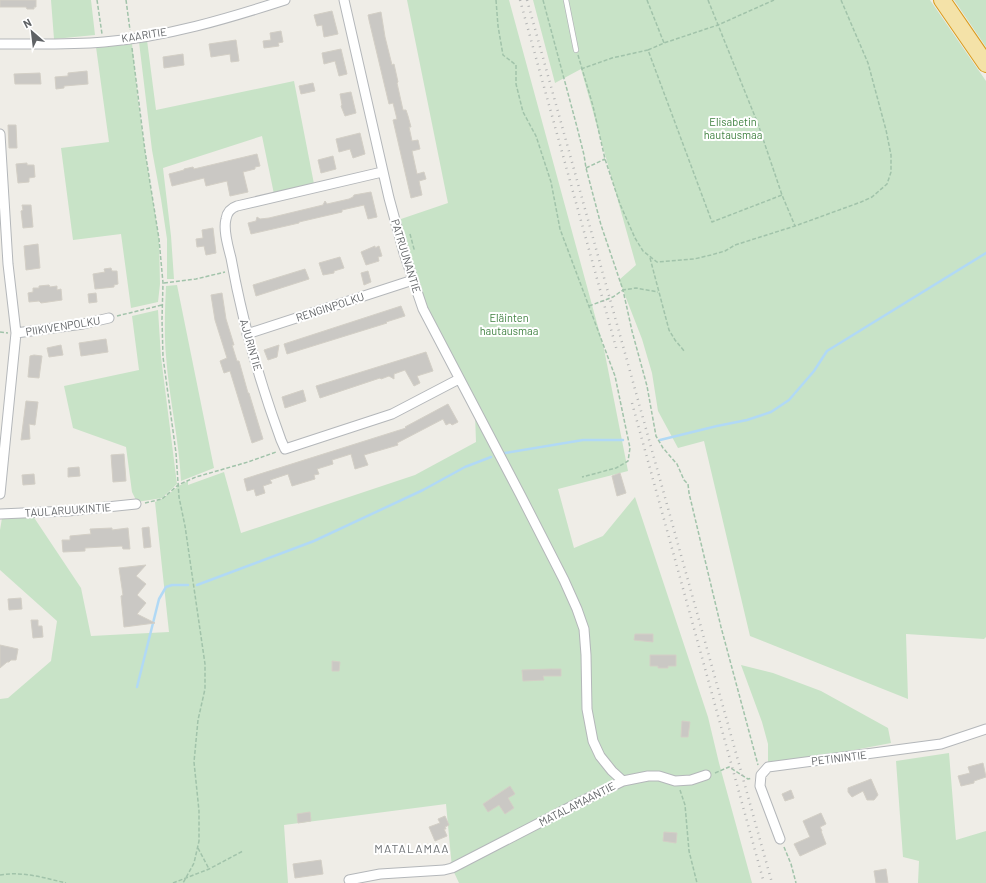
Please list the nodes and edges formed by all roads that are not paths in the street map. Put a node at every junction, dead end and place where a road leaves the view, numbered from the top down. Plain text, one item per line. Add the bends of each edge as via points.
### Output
1 (285, 0) edge
2 (344, 0) edge
3 (566, 0) edge
4 (942, 0) edge
5 (0, 44) edge
6 (576, 50) road end
7 (986, 64) edge
8 (0, 134) edge
9 (382, 172) junction
10 (413, 280) junction
11 (109, 318) road end
12 (16, 333) junction
13 (247, 334) junction
14 (459, 379) junction
15 (0, 494) edge
16 (520, 494) joint
17 (136, 504) road end
18 (0, 514) edge
19 (986, 730) edge
20 (708, 775) road end
21 (623, 781) junction
22 (780, 838) road end
23 (350, 880) dead end

1 - 5 street, KAARITIE via 199,26 132,38 104,42
2 - 9 street, PATRUUNANTIE
3 - 6 lane
4 - 7 highway
8 - 12 street via 8,264
9 - 10 street, PATRUUNANTIE
9 - 13 street, AJURINTIE via 232,208 225,220 225,229
10 - 13 street, RENGINPOLKU
10 - 14 street, PATRUUNANTIE via 423,309
11 - 12 street, PIIKIVENPOLKU
12 - 15 street
13 - 14 street, AJURINTIE via 285,448 392,414
14 - 16 street, PATRUUNANTIE
16 - 21 street, MATALAMAANTIE via 564,580 584,628 587,709 593,741 600,756
17 - 18 street, TAULARUUKINTIE
19 - 22 street, PETININTIE via 941,744 768,767 762,773 760,786
20 - 21 street via 691,780 675,781 659,776 648,776
21 - 23 street, MATALAMAANTIE via 452,868 380,874

